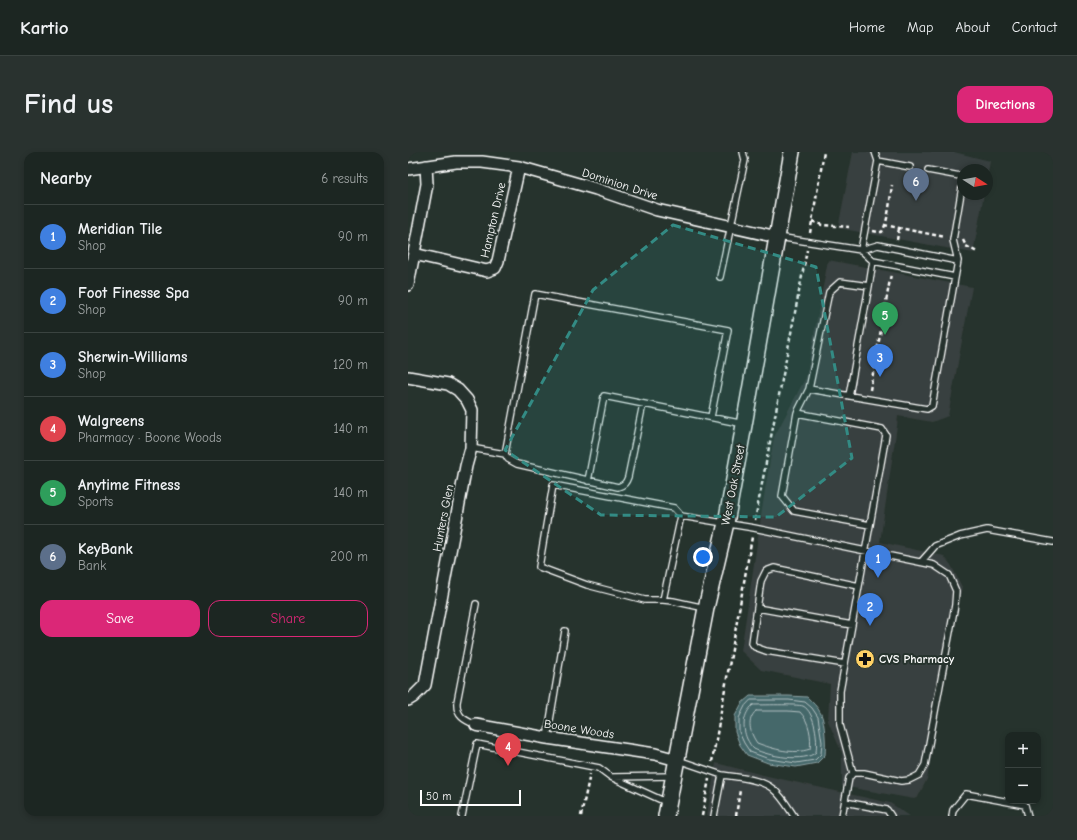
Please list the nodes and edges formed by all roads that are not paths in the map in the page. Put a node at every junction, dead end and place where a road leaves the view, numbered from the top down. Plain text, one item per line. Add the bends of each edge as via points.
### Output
1 (743, 152) edge
2 (792, 152) edge
3 (875, 152) edge
4 (878, 162) junction
5 (426, 166) junction
6 (519, 167) junction
7 (910, 167) dead end
8 (408, 169) edge
9 (928, 170) dead end
10 (957, 175) edge
11 (960, 200) edge
12 (731, 226) junction
13 (777, 237) junction
14 (861, 250) junction
15 (414, 254) junction
16 (873, 261) junction
17 (958, 261) junction
18 (955, 276) junction
19 (720, 277) dead end
20 (408, 285) edge
21 (869, 286) junction
22 (408, 377) edge
23 (809, 389) junction
24 (849, 396) junction
25 (643, 404) junction
26 (797, 413) junction
27 (711, 417) junction
28 (744, 424) junction
29 (471, 448) junction
30 (505, 454) junction
31 (588, 481) junction
32 (681, 516) junction
33 (726, 523) junction
34 (870, 525) junction
35 (1053, 542) edge
36 (865, 551) junction
37 (921, 562) junction
38 (859, 586) junction
39 (663, 600) junction
40 (476, 604) dead end
41 (706, 608) junction
42 (757, 608) junction
43 (852, 625) junction
44 (565, 632) dead end
45 (845, 664) junction
46 (408, 700) edge
47 (476, 724) joint
48 (547, 738) junction
49 (677, 760) junction
50 (854, 773) junction
51 (722, 774) junction
52 (675, 775) junction
53 (611, 777) junction
54 (845, 802) junction
55 (668, 810) edge
56 (462, 816) edge
57 (714, 816) edge
58 (794, 816) edge
59 (842, 816) edge
60 (891, 816) edge
61 (952, 816) edge
62 (1028, 816) edge

1 - 12 lane via 745,160
2 - 13 main road, West Oak Street
3 - 4 lane
4 - 7 lane
4 - 14 lane
5 - 6 street, Dominion Drive via 482,162
5 - 8 street, Dominion Drive
5 - 15 street via 427,184
6 - 12 street, Dominion Drive via 657,210
6 - 15 street, Hampton Drive via 495,268 487,271
9 - 10 lane
11 - 17 lane via 953,240
12 - 13 street, Dominion Drive
12 - 19 lane
13 - 14 lane
13 - 28 main road, West Oak Street
14 - 16 lane
14 - 17 lane via 878,245
15 - 20 street
16 - 18 lane
16 - 21 lane
17 - 18 lane
18 - 24 lane via 932,406 927,409
21 - 23 lane via 840,282 829,292
21 - 24 lane
22 - 29 street, Hunters Glen via 448,384 467,400 472,410
23 - 24 lane
23 - 26 lane
25 - 27 lane
25 - 31 lane via 626,483 618,487
25 - 31 lane via 604,396
26 - 34 lane via 782,496 794,511
26 - 34 lane via 882,429 886,435
27 - 28 lane
27 - 30 lane via 728,330 535,294
28 - 33 main road, West Oak Street
29 - 30 lane
29 - 46 street, Hunters Glen via 425,684
30 - 31 lane via 517,464
32 - 33 lane
32 - 39 lane
32 - 39 lane via 674,508 554,485 539,567 645,600
33 - 36 lane
33 - 41 main road, West Oak Street
34 - 36 lane
35 - 37 lane via 987,530 960,536 934,546
36 - 37 lane
36 - 38 lane
37 - 50 lane via 934,565 949,575 956,591 925,765 919,775 909,780 900,781
38 - 42 lane via 774,568 766,571 760,581
38 - 43 lane
39 - 41 lane
40 - 47 lane via 456,709 462,718
41 - 49 main road, West Oak Street
42 - 43 lane
42 - 45 lane via 752,643 755,647
43 - 45 lane
44 - 48 lane
45 - 50 lane via 840,691 840,725
47 - 48 street, Boone Woods
48 - 49 street, Boone Woods via 655,754
49 - 51 lane
49 - 52 main road, West Oak Street
50 - 54 lane via 849,778
51 - 57 lane
51 - 58 lane via 755,781 772,788
52 - 53 lane
52 - 55 main road, West Oak Street
53 - 55 lane
53 - 56 lane via 599,768 476,744
54 - 59 lane
54 - 60 lane via 887,810
61 - 62 lane via 953,810 966,794 1025,805

